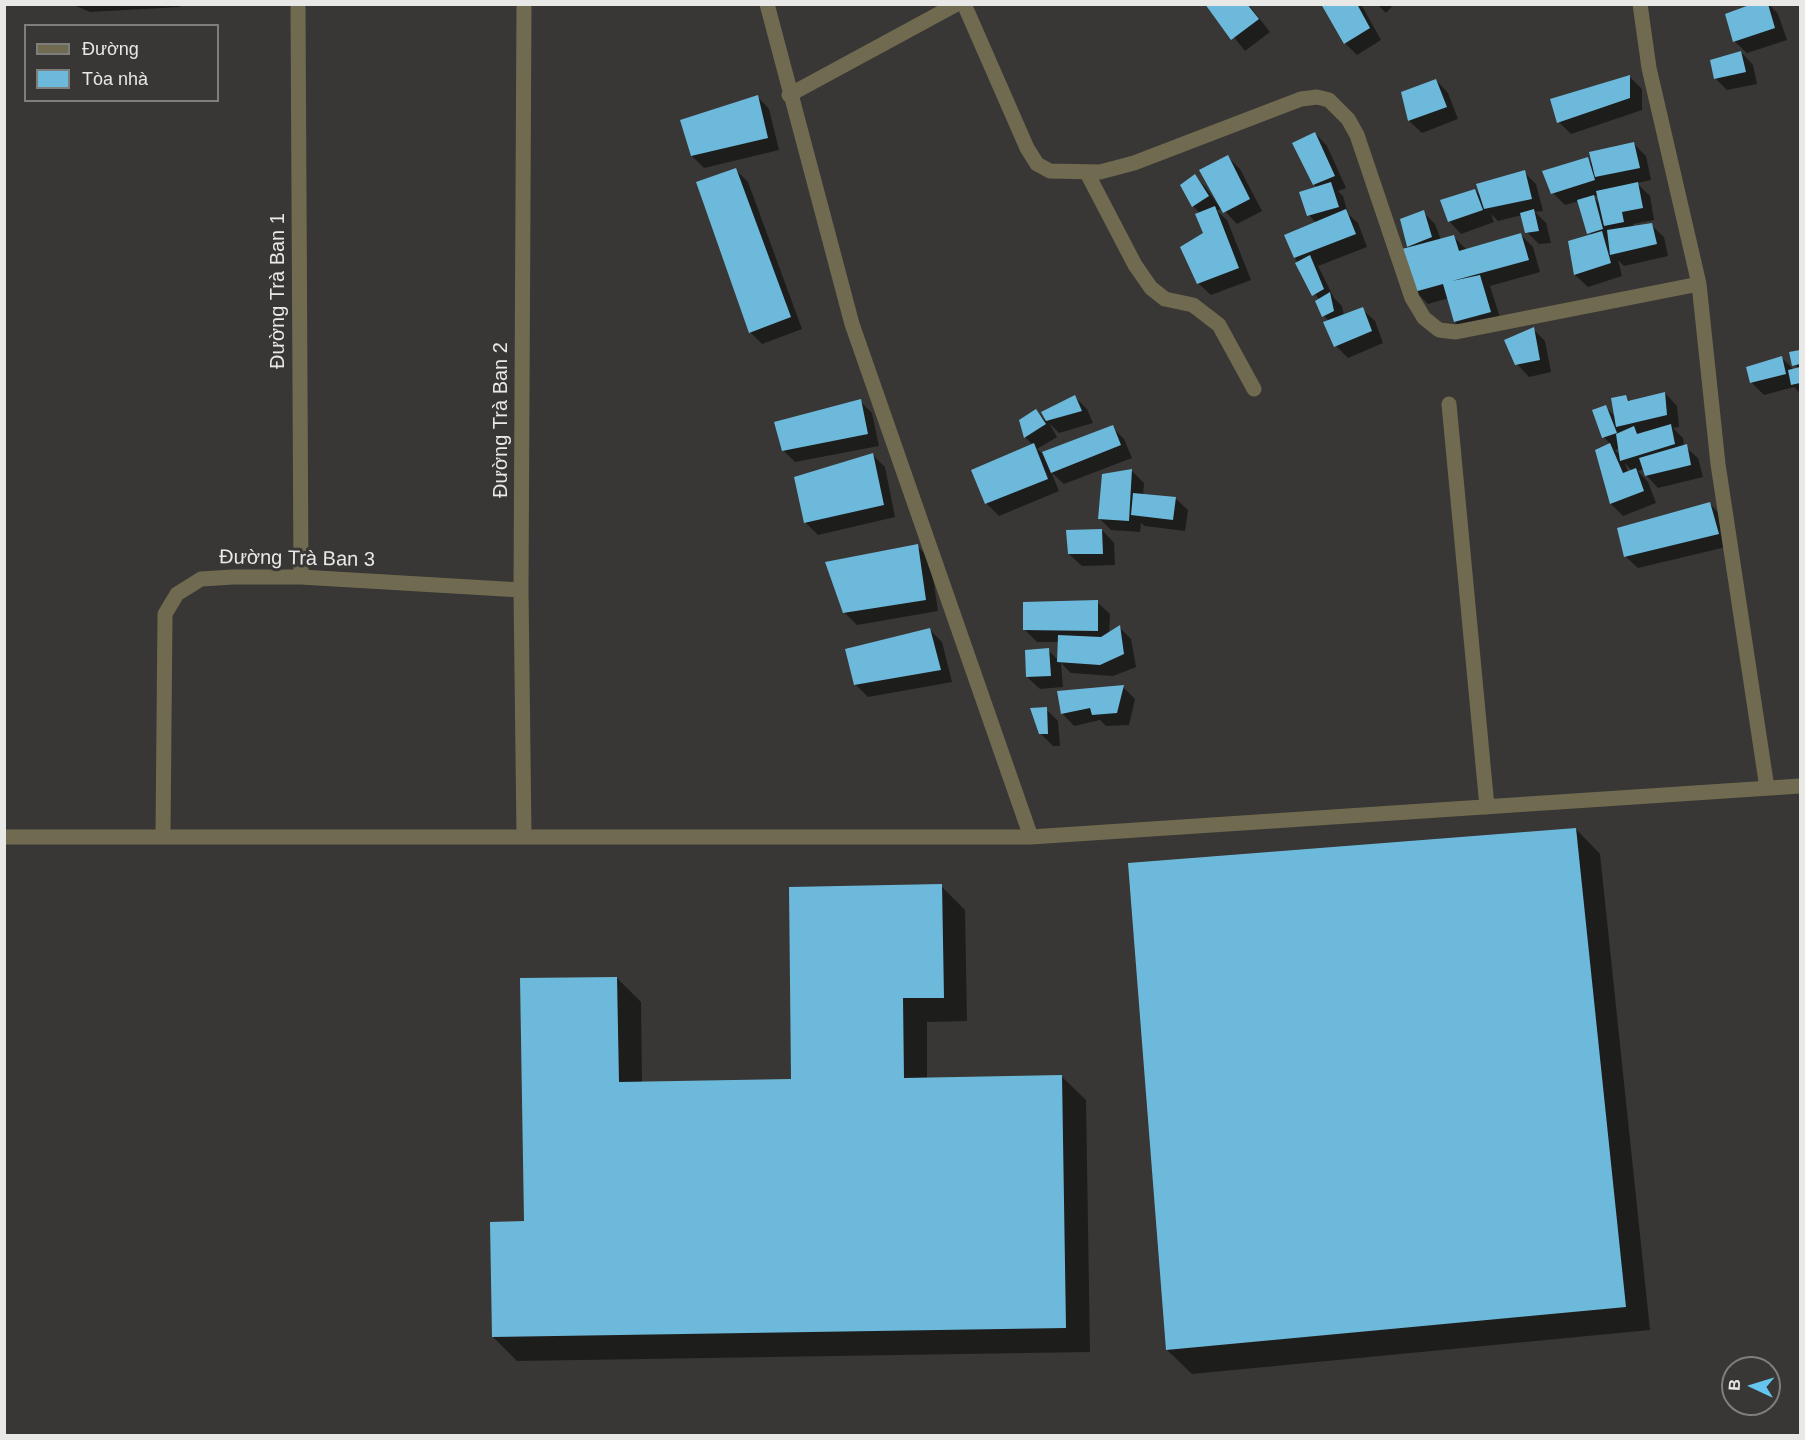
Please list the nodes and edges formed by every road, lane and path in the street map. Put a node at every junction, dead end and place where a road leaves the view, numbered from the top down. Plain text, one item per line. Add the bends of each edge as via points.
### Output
1 (298, 4) edge
2 (524, 4) edge
3 (767, 4) edge
4 (957, 4) edge
5 (964, 4) edge
6 (1640, 4) edge
7 (789, 95) junction
8 (1087, 173) junction
9 (1700, 284) junction
10 (1254, 389) dead end
11 (1449, 404) dead end
12 (301, 577) junction
13 (521, 590) junction
14 (1800, 786) edge
15 (1767, 788) junction
16 (1487, 807) junction
17 (163, 835) junction
18 (524, 836) junction
19 (4, 837) edge
20 (1031, 837) junction

1 - 12 street, Đường Trà Ban 1
2 - 13 street, Đường Trà Ban 2
3 - 7 street
4 - 7 street
5 - 8 street via 1037,164 1050,171
6 - 9 street via 1649,68
7 - 20 street via 852,324
8 - 9 street via 1134,163 1301,99 1317,97 1338,107 1357,135 1412,298 1424,318 1439,330 1456,332
8 - 10 street via 1150,288 1165,299 1193,305 1219,325
9 - 15 street via 1718,464
11 - 16 street
12 - 13 street, Đường Trà Ban 3
12 - 17 street, Đường Trà Ban 3 via 201,579 177,594 165,614
13 - 18 street, Đường Trà Ban 2
14 - 15 street
15 - 16 street
16 - 20 street
17 - 18 street
17 - 19 street
18 - 20 street

